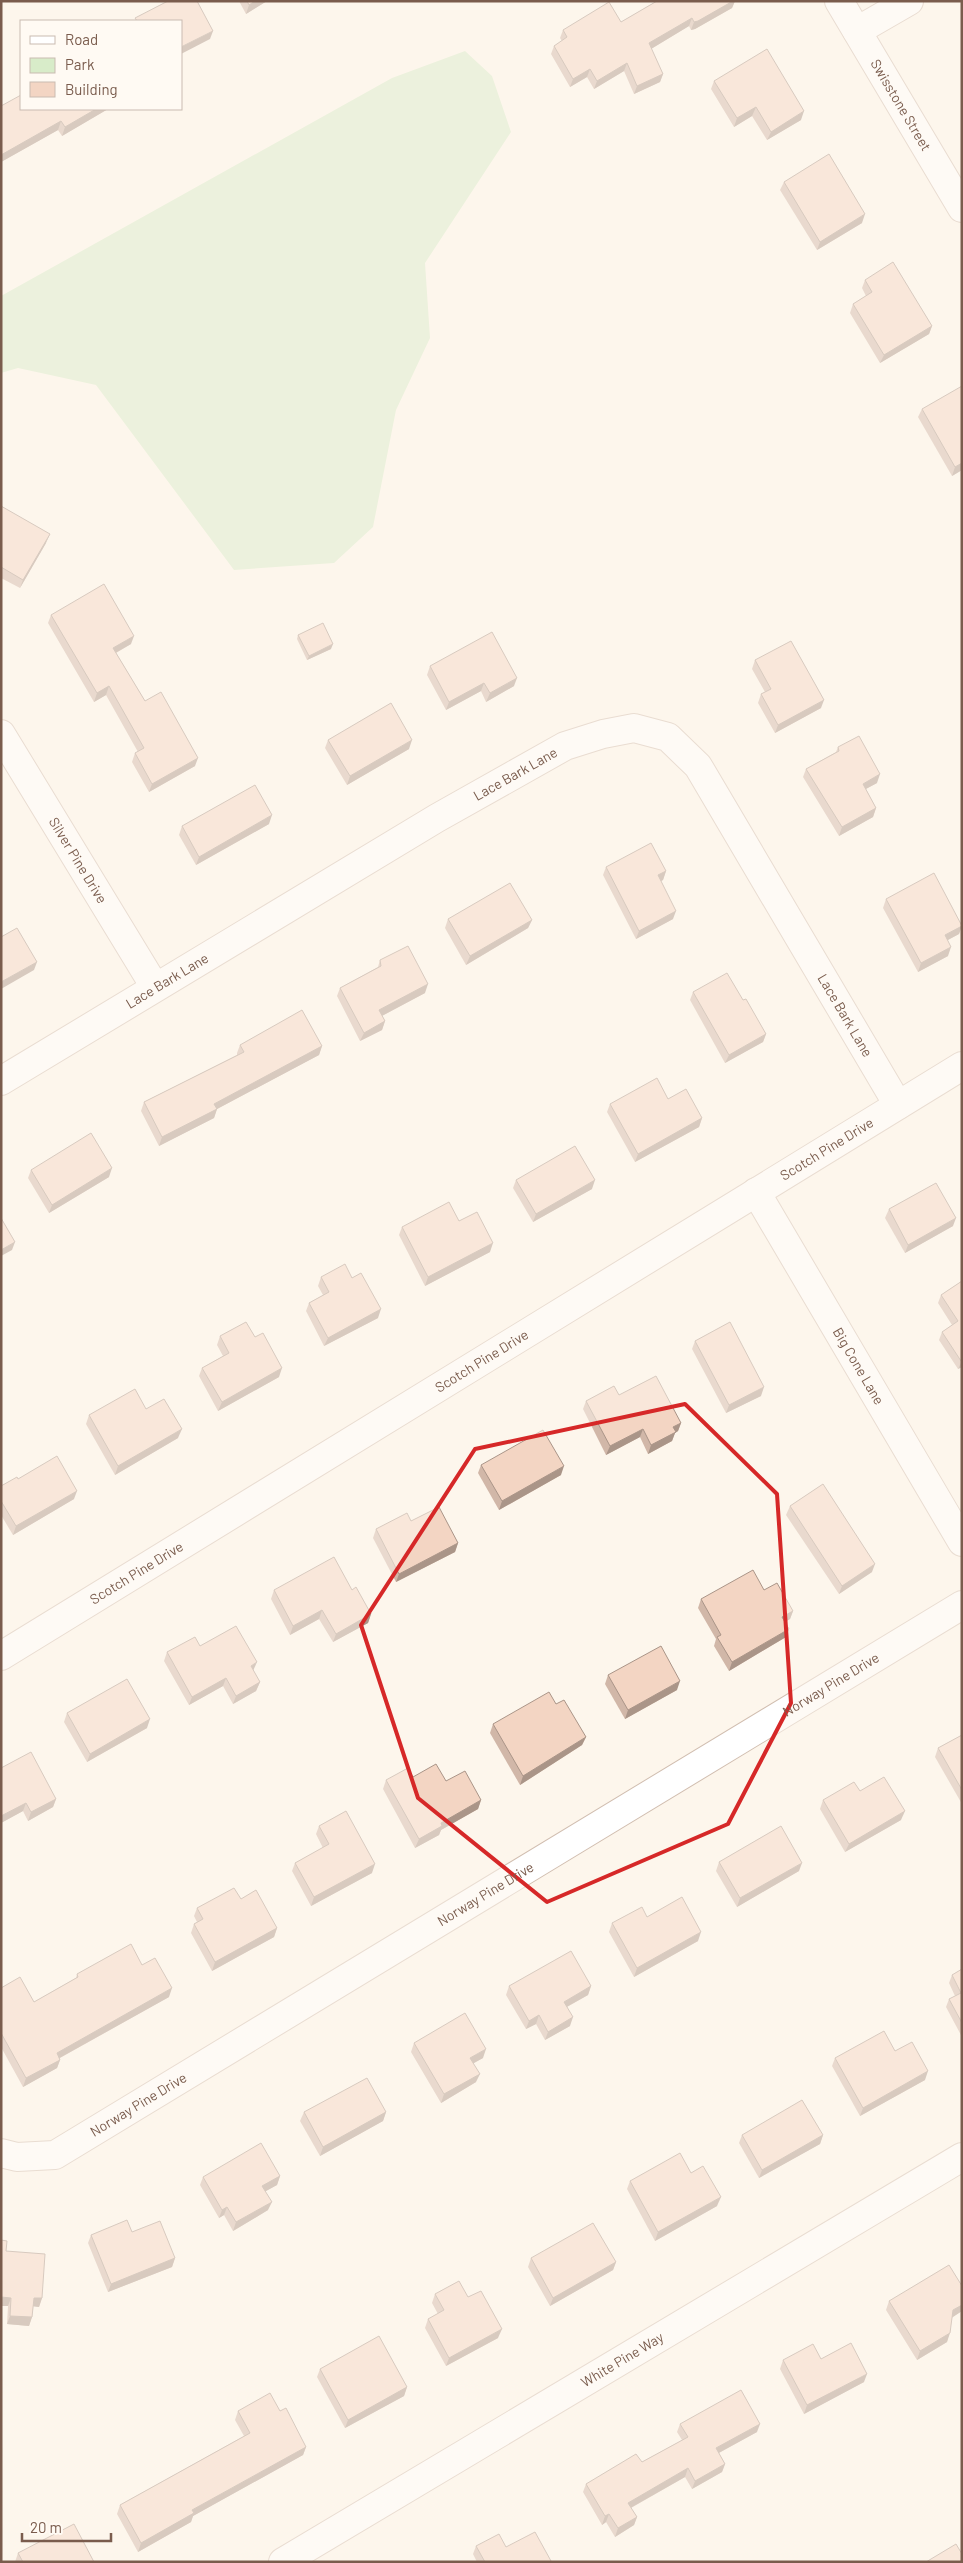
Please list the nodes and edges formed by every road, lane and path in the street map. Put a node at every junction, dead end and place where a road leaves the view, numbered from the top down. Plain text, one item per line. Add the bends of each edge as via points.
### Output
1 (839, 1) edge
2 (909, 1) edge
3 (857, 31) junction
4 (962, 208) edge
5 (1, 734) edge
6 (155, 987) junction
7 (962, 1066) edge
8 (1, 1081) edge
9 (898, 1105) junction
10 (756, 1192) junction
11 (962, 1542) edge
12 (962, 1605) edge
13 (1, 1656) edge
14 (1, 2153) edge
15 (962, 2157) edge
16 (283, 2562) edge

1 - 3 street, Swisstone Street
2 - 3 street
3 - 4 street, Swisstone Street
5 - 6 street, Silver Pine Drive
6 - 8 street, Lace Bark Lane
6 - 9 street, Lace Bark Lane via 437,818 565,746 634,728 668,737 698,766
7 - 9 street, Scotch Pine Drive
9 - 10 street, Scotch Pine Drive
10 - 11 street, Big Cone Lane
10 - 13 street, Scotch Pine Drive
12 - 14 street, Norway Pine Drive via 55,2155 17,2157
15 - 16 street, White Pine Way

